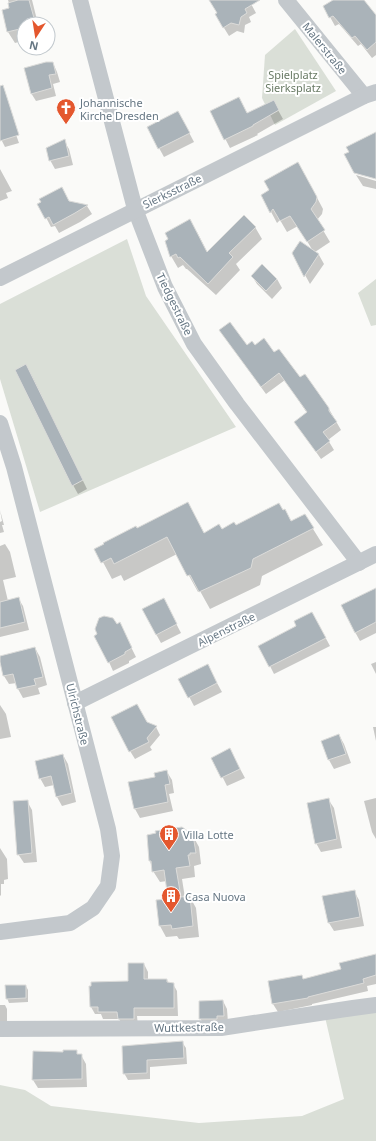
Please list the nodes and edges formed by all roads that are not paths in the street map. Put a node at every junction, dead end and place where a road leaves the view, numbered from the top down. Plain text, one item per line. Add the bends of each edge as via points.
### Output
1 (80, 0) edge
2 (286, 0) edge
3 (370, 94) edge
4 (136, 210) junction
5 (0, 278) edge
6 (0, 423) edge
7 (376, 554) edge
8 (359, 563) junction
9 (75, 703) junction
10 (0, 932) edge
11 (376, 1005) edge
12 (0, 1029) edge

1 - 4 street, Tiedgestraße
2 - 3 street, Malerstraße
3 - 4 street, Sierksstraße
4 - 5 street, Sierksstraße
4 - 8 street, Tiedgestraße via 165,287 194,344
6 - 9 street, Ulrichstraße via 14,467
7 - 8 street, Alpenstraße
8 - 9 street, Alpenstraße
9 - 10 street, Ulrichstraße via 108,829 112,856 108,886 93,908 70,923
11 - 12 street, Wuttkestraße via 222,1028

